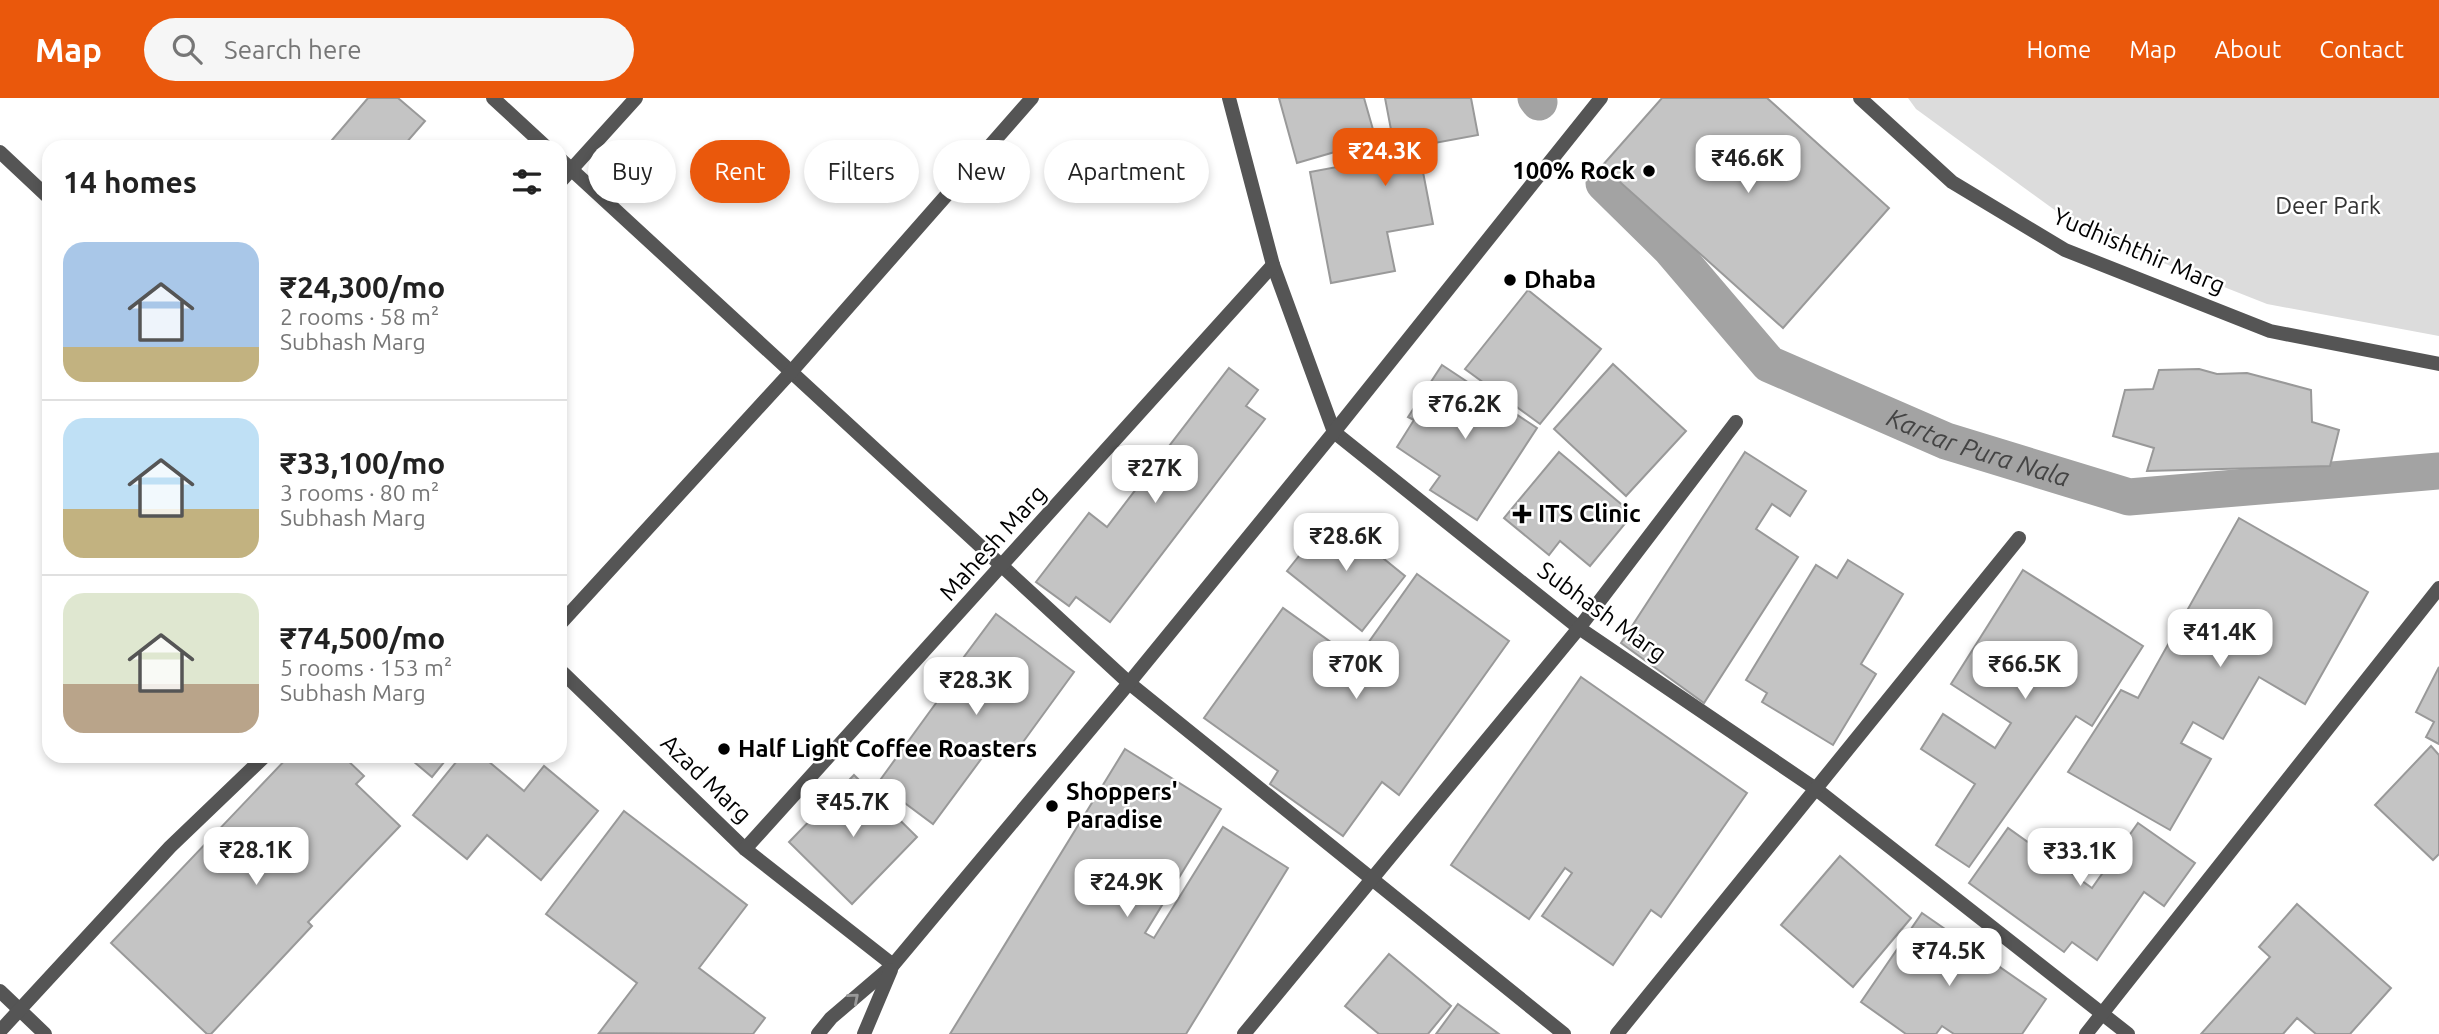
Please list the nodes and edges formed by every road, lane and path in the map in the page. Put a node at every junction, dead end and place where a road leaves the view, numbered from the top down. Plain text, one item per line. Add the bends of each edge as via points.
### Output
1 (493, 98) edge
2 (636, 98) edge
3 (1032, 98) edge
4 (1228, 98) edge
5 (1601, 98) edge
6 (1860, 98) edge
7 (539, 140) edge
8 (0, 152) edge
9 (567, 166) edge
10 (571, 170) junction
11 (567, 174) edge
12 (42, 191) edge
13 (1273, 265) junction
14 (2439, 363) edge
15 (790, 372) junction
16 (1736, 422) dead end
17 (1335, 432) junction
18 (2019, 538) dead end
19 (1003, 566) junction
20 (2439, 588) edge
21 (567, 616) edge
22 (1579, 628) junction
23 (567, 677) edge
24 (1129, 683) junction
25 (258, 763) edge
26 (1816, 789) junction
27 (745, 849) junction
28 (1373, 879) junction
29 (893, 965) junction
30 (0, 991) edge
31 (20, 1011) junction
32 (2103, 1013) junction
33 (0, 1031) edge
34 (45, 1034) edge
35 (818, 1034) edge
36 (864, 1034) edge
37 (1244, 1034) edge
38 (1564, 1034) edge
39 (1617, 1034) edge
40 (2087, 1034) edge
41 (2128, 1034) edge

1 - 7 street
2 - 10 street
3 - 15 street
4 - 13 street
5 - 17 street
6 - 14 street, Yudhishthir Marg via 1952,182 2065,250 2270,331
8 - 12 street
9 - 10 street
10 - 11 street
10 - 15 street
13 - 17 street
13 - 19 street, Mahesh Marg
15 - 19 street
15 - 21 street
16 - 22 street
17 - 22 street, Subhash Marg
17 - 24 street
18 - 26 street
19 - 24 street
19 - 27 street, Mahesh Marg
20 - 32 street
22 - 26 street, Subhash Marg
22 - 28 street
23 - 27 street, Azad Marg
24 - 28 street
24 - 29 street
25 - 31 street via 170,847
26 - 32 street, Subhash Marg
26 - 39 street
27 - 29 street, Azad Marg
28 - 37 street
28 - 38 street
35 -> 29 street
29 - 36 street
30 - 31 street
31 - 33 street
31 - 34 street
32 - 40 street
32 - 41 street, Subhash Marg

